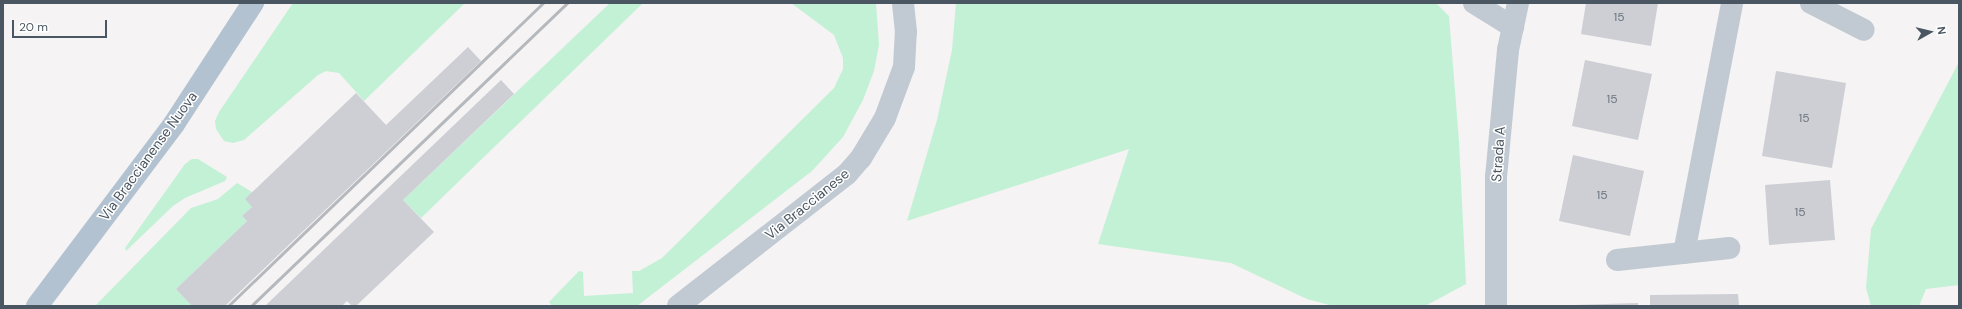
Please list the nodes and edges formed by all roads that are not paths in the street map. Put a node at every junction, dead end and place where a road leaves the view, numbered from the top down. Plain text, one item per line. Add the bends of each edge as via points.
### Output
1 (253, 3) edge
2 (903, 3) edge
3 (1474, 3) edge
4 (1518, 3) edge
5 (1732, 3) edge
6 (1811, 3) edge
7 (1513, 28) junction
8 (1864, 30) dead end
9 (1729, 248) dead end
10 (1684, 253) junction
11 (1617, 260) dead end
12 (38, 306) edge
13 (678, 306) edge
14 (1496, 306) edge

1 - 12 main road, Via Braccianense Nuova via 174,124
2 - 13 street, Via Braccianese via 906,50 902,74 885,118 861,158 847,174
3 - 7 street
4 - 7 street, Strada A
5 - 10 street
6 - 8 street
7 - 14 street, Strada A via 1501,110 1496,177
9 - 10 street
10 - 11 street

